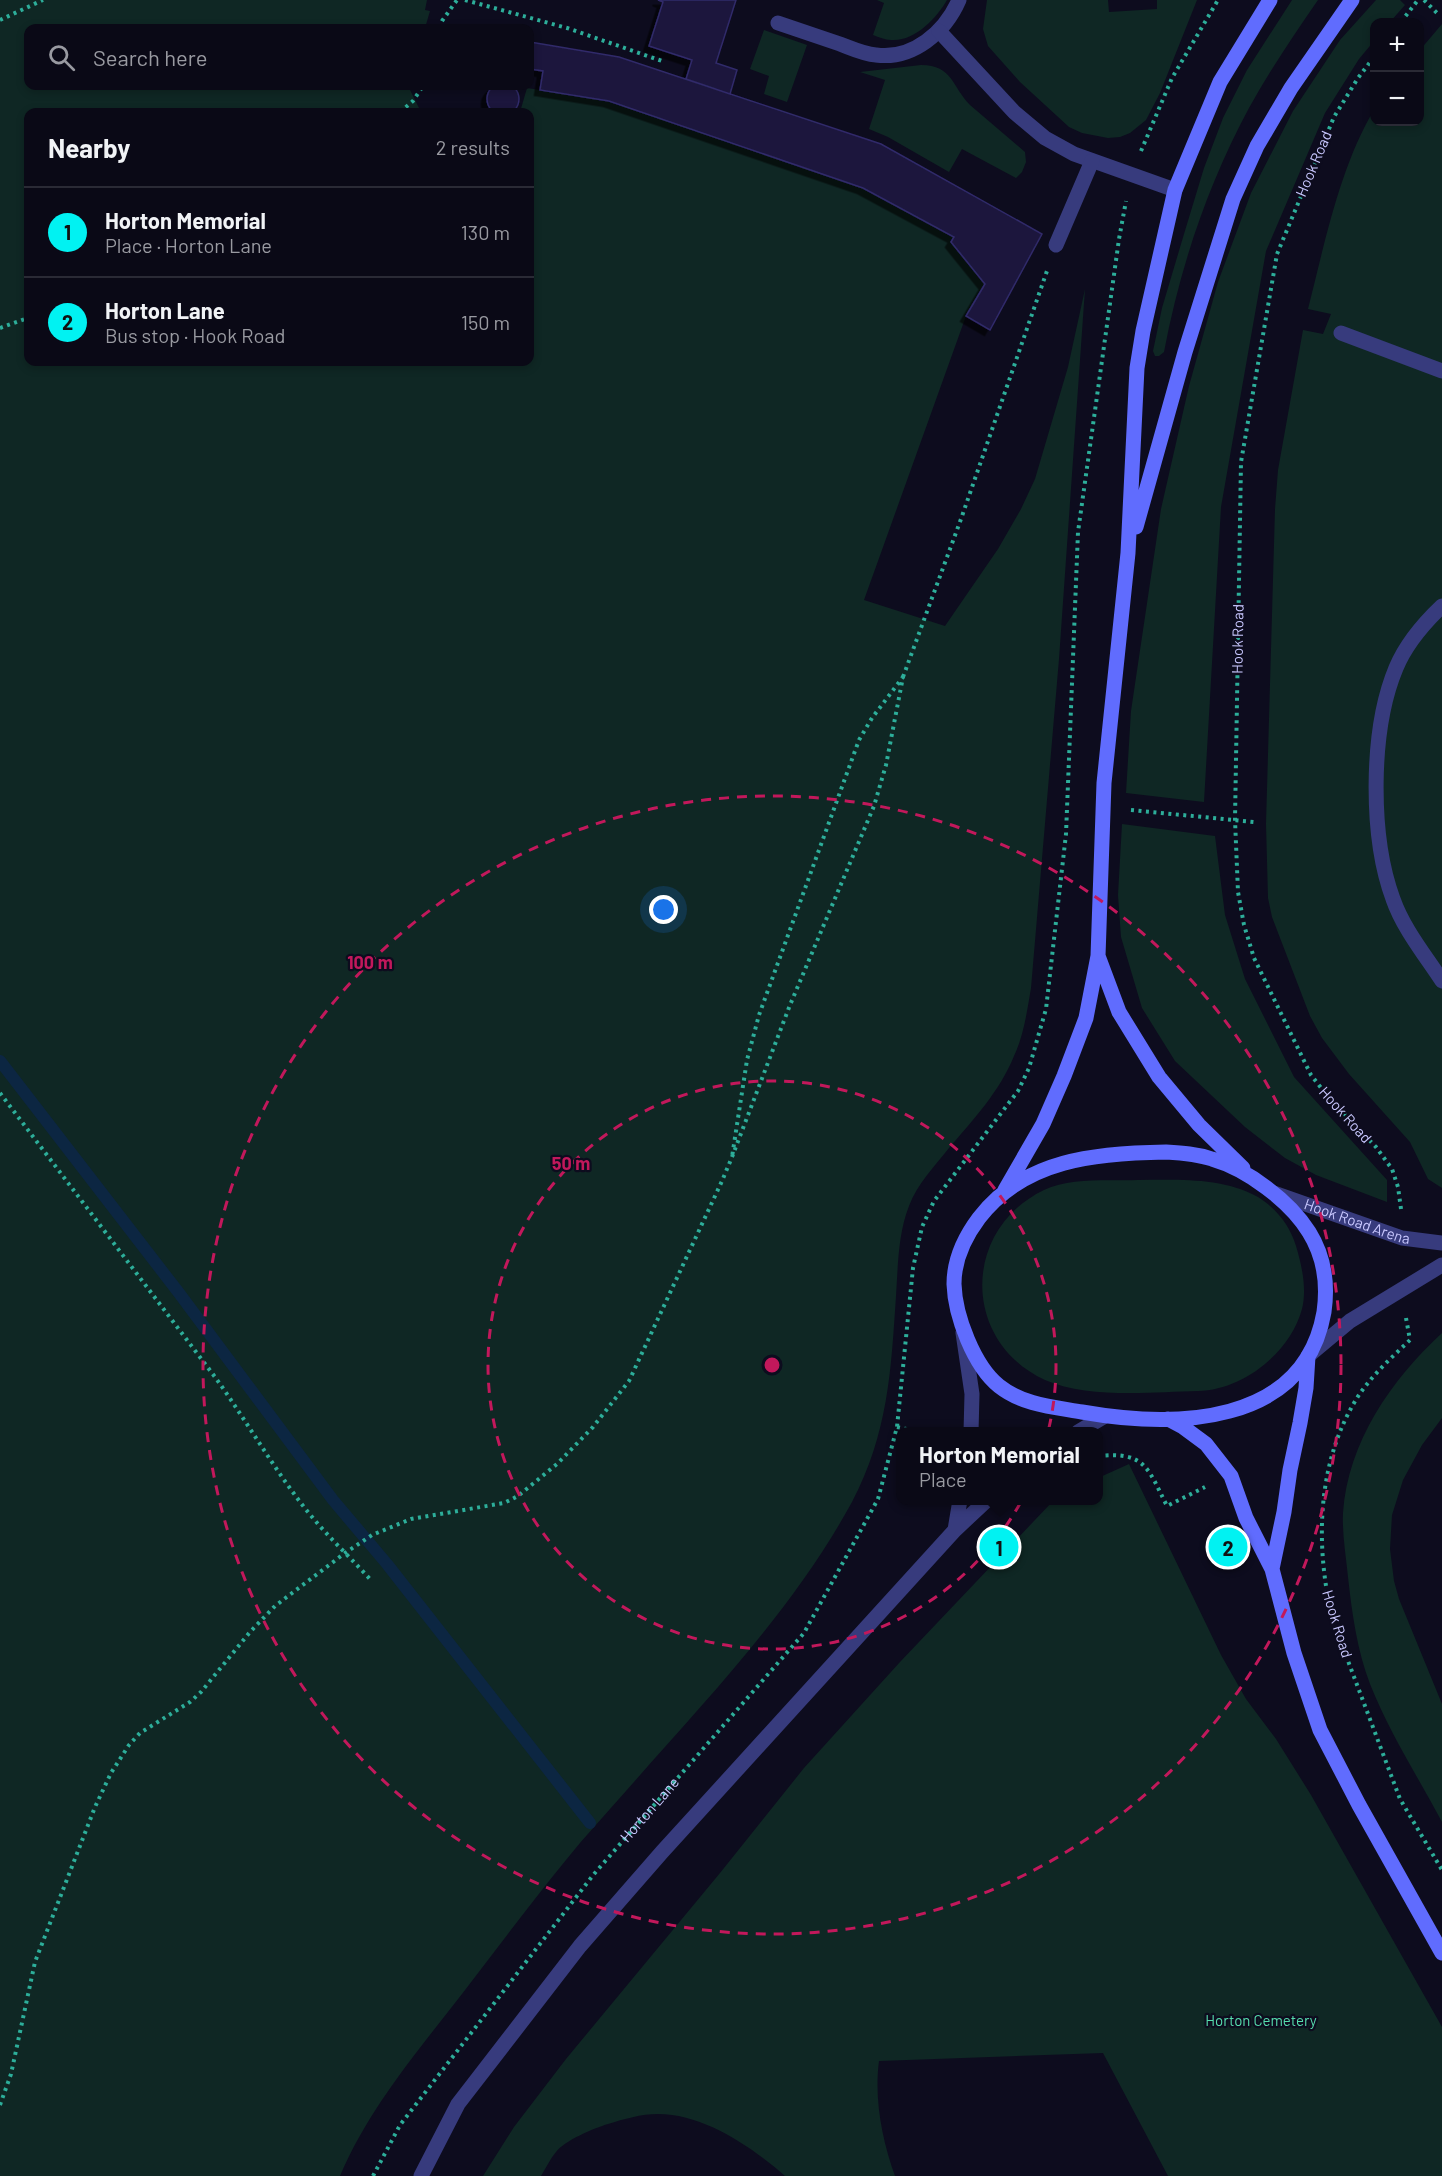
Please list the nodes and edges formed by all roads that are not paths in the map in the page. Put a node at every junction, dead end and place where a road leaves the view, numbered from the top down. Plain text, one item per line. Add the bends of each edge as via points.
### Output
1 (959, 0) edge
2 (1270, 0) edge
3 (1352, 0) edge
4 (778, 22) dead end
5 (939, 31) junction
6 (1092, 161) junction
7 (1175, 190) junction
8 (1056, 246) road end
9 (1341, 333) dead end
10 (1442, 371) edge
11 (1128, 553) junction
12 (1442, 606) edge
13 (1098, 956) junction
14 (1442, 981) edge
15 (1256, 1182) junction
16 (1005, 1190) junction
17 (1274, 1194) junction
18 (1442, 1244) edge
19 (1442, 1265) edge
20 (961, 1321) junction
21 (1308, 1356) junction
22 (1105, 1416) junction
23 (1168, 1419) junction
24 (971, 1427) edge
25 (1085, 1427) edge
26 (959, 1505) edge
27 (982, 1505) edge
28 (955, 1530) junction
29 (1272, 1569) junction
30 (1442, 1953) edge
31 (421, 2176) edge

1 - 5 street
2 - 7 main road via 1220,82
3 - 11 main road via 1286,97 1257,146 1233,199
4 - 5 street via 864,53 884,56 919,46
5 - 6 street via 1029,125 1055,144
6 - 7 street
6 - 8 street
7 - 11 main road via 1139,350
9 - 10 street
11 - 13 main road via 1104,783
12 - 14 street via 1413,638 1392,679 1379,743 1376,811 1384,873 1394,902
13 - 15 main road via 1119,1012 1159,1077 1199,1125
13 - 16 main road via 1086,1018 1064,1076 1043,1124
15 - 16 main road via 1214,1159 1145,1152 1094,1156 1058,1164
15 - 17 main road
16 - 20 main road via 970,1230 959,1254 954,1289
17 - 18 street, Hook Road Arena via 1402,1238
17 - 21 main road via 1302,1220 1317,1245 1323,1268 1324,1310
19 - 21 street via 1350,1321
20 - 22 main road via 980,1363 1009,1393 1035,1404
20 - 24 street via 972,1394
21 - 23 main road via 1290,1380 1250,1405 1224,1414
21 - 29 main road via 1300,1423
22 - 23 main road
22 - 25 street
23 - 29 main road via 1206,1444 1227,1469
26 - 28 street
27 - 28 street
28 - 31 street via 580,1946 458,2104
29 - 30 main road via 1320,1730

